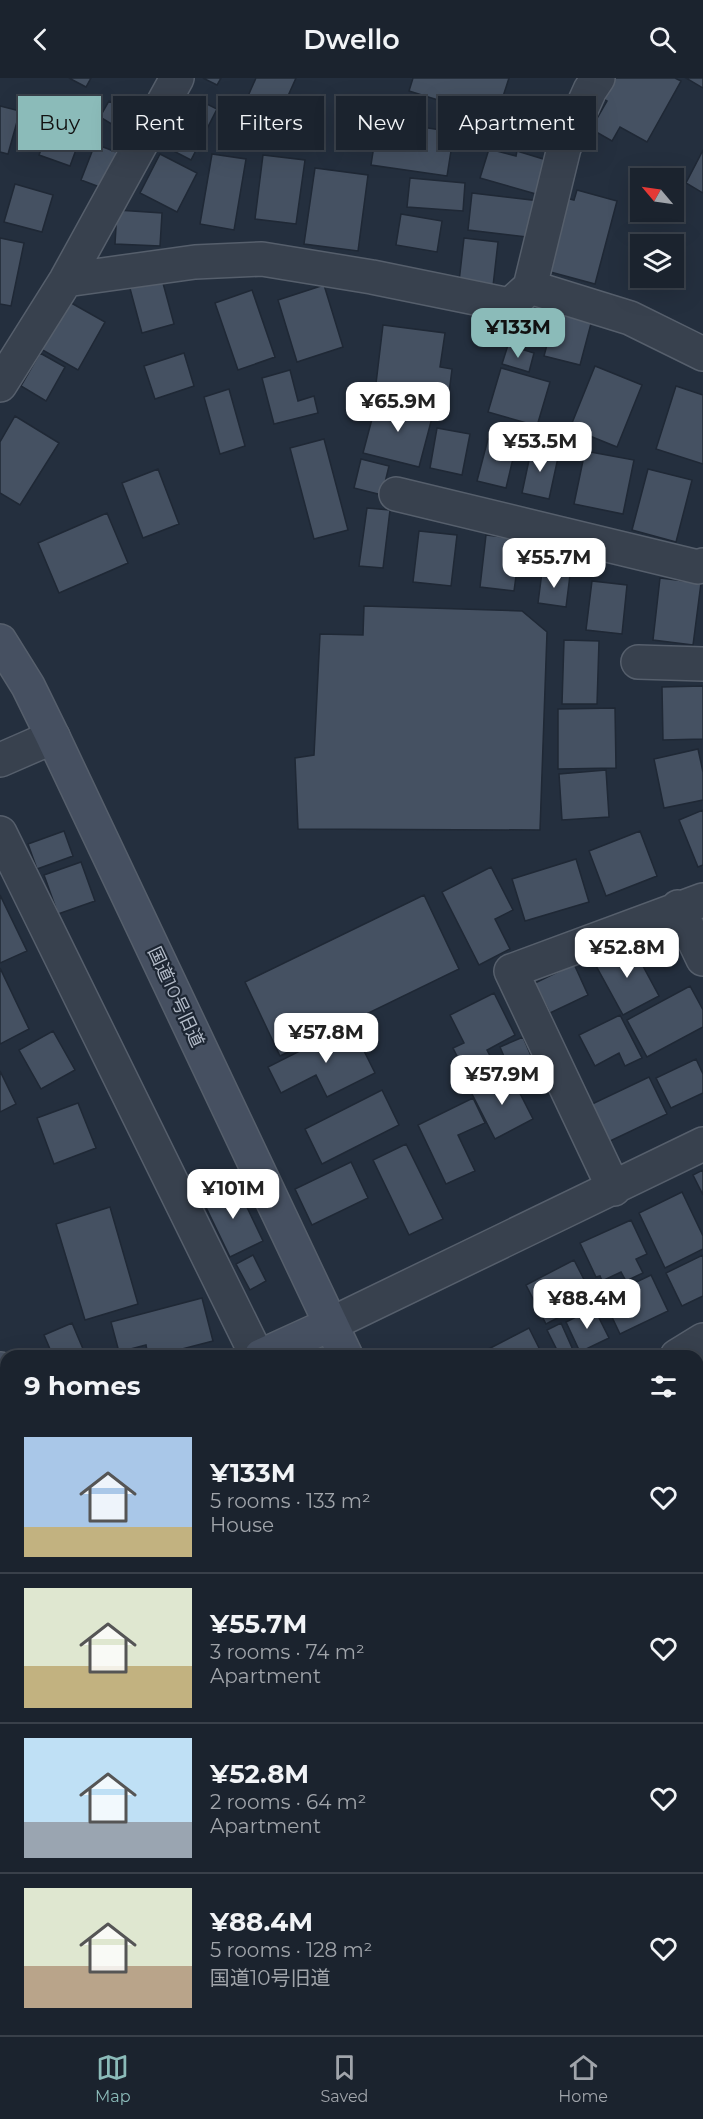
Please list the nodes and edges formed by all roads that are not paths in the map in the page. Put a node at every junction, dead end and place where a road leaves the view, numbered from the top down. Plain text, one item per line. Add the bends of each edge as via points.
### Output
1 (177, 78) edge
2 (598, 78) edge
3 (66, 280) junction
4 (530, 287) junction
5 (703, 354) edge
6 (0, 385) edge
7 (396, 494) dead end
8 (703, 565) edge
9 (0, 640) edge
10 (638, 662) dead end
11 (703, 664) edge
12 (53, 736) junction
13 (0, 760) edge
14 (0, 833) edge
15 (691, 903) edge
16 (703, 959) edge
17 (703, 1144) edge
18 (614, 1189) junction
19 (331, 1324) junction
20 (703, 1340) edge
21 (256, 1350) edge
22 (272, 1350) edge
23 (343, 1350) edge
24 (687, 1350) edge

1 - 3 street
2 - 4 street via 564,148
3 - 4 street via 195,262 262,259 510,305
3 - 6 street
4 - 5 street via 630,318
7 - 8 street via 698,567
9 - 12 street, 国道10号旧道
10 - 11 street
12 - 13 street
12 - 19 street, 国道10号旧道
14 - 21 street
15 - 16 street
15 - 18 street via 511,971
17 - 18 street
18 - 19 street
19 - 22 street
19 - 23 street, 国道10号旧道
20 - 24 street

